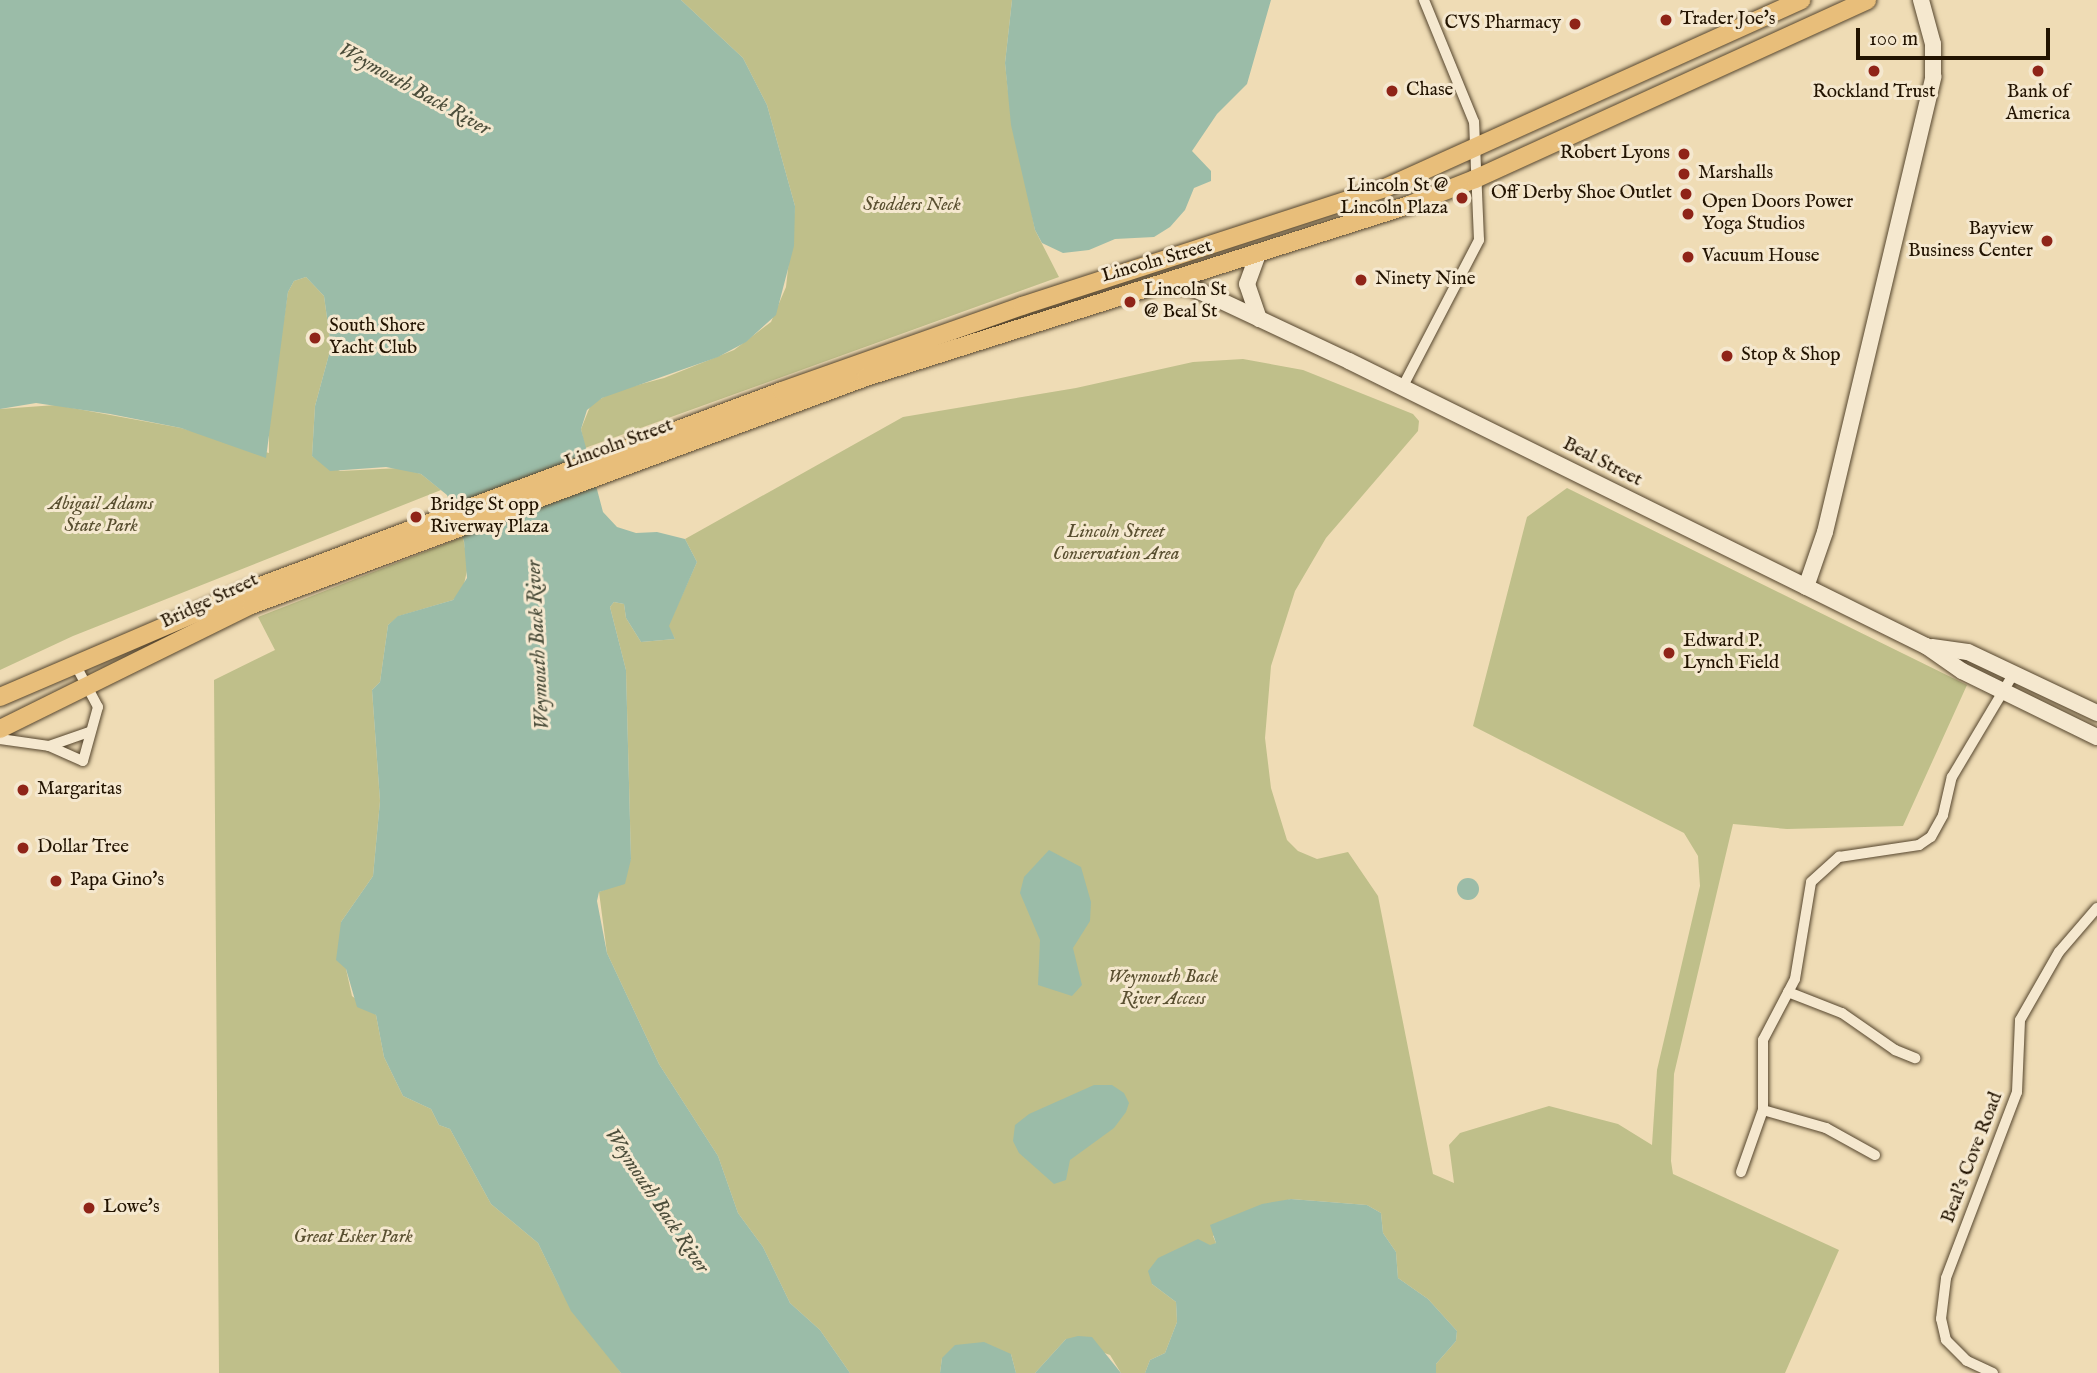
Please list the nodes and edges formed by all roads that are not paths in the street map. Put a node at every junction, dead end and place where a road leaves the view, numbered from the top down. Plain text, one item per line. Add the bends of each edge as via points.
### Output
1 (1424, 0) edge
2 (1801, 0) edge
3 (1867, 0) edge
4 (1920, 0) edge
5 (1475, 150) junction
6 (1475, 179) junction
7 (1258, 254) junction
8 (1151, 285) junction
9 (1259, 319) junction
10 (1402, 388) junction
11 (603, 465) junction
12 (441, 526) junction
13 (1806, 587) junction
14 (1926, 646) junction
15 (74, 662) junction
16 (2014, 673) junction
17 (90, 685) junction
18 (2003, 691) junction
19 (0, 697) edge
20 (2097, 713) edge
21 (0, 729) edge
22 (89, 732) junction
23 (2097, 737) edge
24 (0, 739) edge
25 (49, 746) junction
26 (2097, 908) edge
27 (1788, 992) junction
28 (1915, 1058) dead end
29 (1763, 1110) junction
30 (1875, 1155) dead end
31 (1741, 1172) dead end
32 (1993, 1373) edge

1 - 5 street via 1474,122
2 - 5 main road, Lincoln Street
3 - 6 main road, Lincoln Street
4 - 13 street via 1933,44 1933,77 1825,532
5 - 6 street
5 - 11 main road, Lincoln Street via 1385,188 923,340
6 - 7 main road, Lincoln Street
6 - 10 street via 1476,255
7 - 8 main road, Lincoln Street
7 - 9 street via 1247,284
8 - 9 street, Beal Street via 1189,287
8 - 11 main road, Lincoln Street
9 - 10 street, Beal Street
10 - 13 street, Beal Street
11 - 12 main road, Lincoln Street
12 - 15 main road, Bridge Street
12 - 17 main road, Bridge Street via 251,605
13 - 14 street, Beal Street
14 - 16 street, Beal Street via 1968,652
14 - 18 street, Beal Street
15 - 17 street
15 - 19 main road, Bridge Street
16 - 18 street
16 - 20 street, Beal Street
17 - 21 main road, Bridge Street
17 - 22 street via 98,708
18 - 23 street, Beal Street
18 - 27 street via 1952,777 1931,837 1919,845 1839,857 1811,882 1805,897 1800,963
22 - 25 street
22 - 25 street via 83,761
24 - 25 street
26 - 32 street, Beal's Cove Road via 2059,952 2020,1020 2017,1092 1946,1278 1941,1319 1946,1340 1967,1361
27 - 28 street via 1842,1013 1895,1050
27 - 29 street via 1763,1040
29 - 30 street via 1826,1128
29 - 31 street

